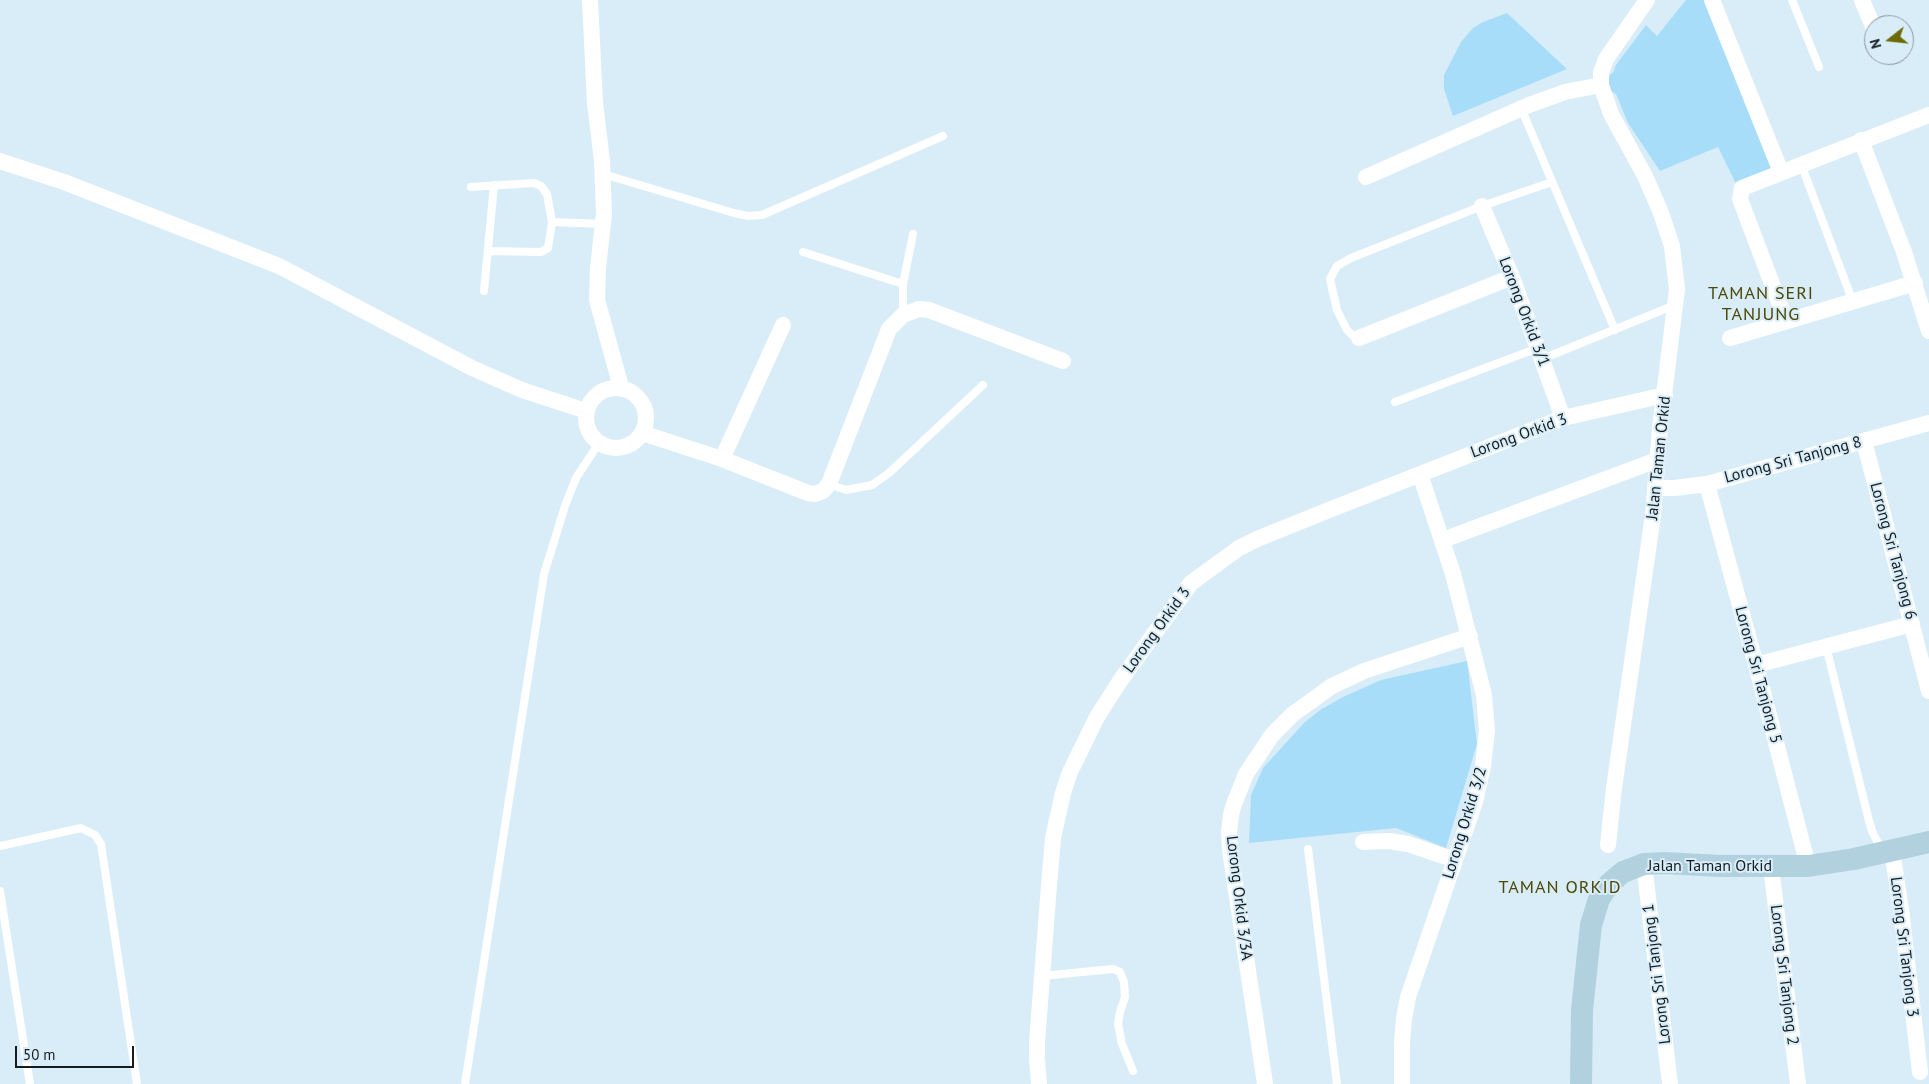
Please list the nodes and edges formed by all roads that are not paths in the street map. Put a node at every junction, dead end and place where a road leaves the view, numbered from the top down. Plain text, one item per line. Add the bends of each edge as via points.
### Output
1 (590, 0) edge
2 (1647, 0) edge
3 (1712, 0) edge
4 (1792, 0) edge
5 (1862, 0) edge
6 (1868, 15) edge
7 (1818, 67) dead end
8 (1601, 85) junction
9 (1521, 108) junction
10 (1929, 115) edge
11 (943, 136) dead end
12 (1861, 140) junction
13 (0, 161) edge
14 (1801, 164) junction
15 (1781, 172) junction
16 (603, 174) junction
17 (1366, 177) dead end
18 (1552, 182) junction
19 (494, 185) junction
20 (471, 187) dead end
21 (1482, 206) junction
22 (552, 222) junction
23 (603, 224) junction
24 (913, 234) dead end
25 (488, 251) junction
26 (803, 252) dead end
27 (1512, 278) junction
28 (1915, 283) junction
29 (903, 284) junction
30 (484, 290) dead end
31 (1853, 302) junction
32 (1675, 305) junction
33 (903, 315) junction
34 (1786, 321) junction
35 (783, 325) dead end
36 (1615, 330) junction
37 (1929, 331) edge
38 (1359, 338) joint
39 (1730, 338) dead end
40 (1540, 353) junction
41 (1063, 361) dead end
42 (983, 386) dead end
43 (621, 387) junction
44 (1665, 395) junction
45 (1395, 402) dead end
46 (586, 411) junction
47 (1563, 418) junction
48 (1929, 423) edge
49 (642, 433) junction
50 (1864, 441) junction
51 (599, 443) junction
52 (722, 459) junction
53 (1657, 460) junction
54 (1420, 474) junction
55 (829, 484) junction
56 (1707, 484) junction
57 (1656, 488) junction
58 (1443, 540) junction
59 (1912, 624) junction
60 (1470, 636) junction
61 (1826, 646) junction
62 (1756, 665) junction
63 (1929, 691) edge
64 (1363, 842) dead end
65 (1929, 842) edge
66 (1608, 844) dead end
67 (0, 846) edge
68 (1308, 848) dead end
69 (1888, 852) junction
70 (1455, 860) junction
71 (1644, 864) junction
72 (1808, 866) junction
73 (1771, 867) junction
74 (0, 891) edge
75 (1042, 976) junction
76 (1133, 1071) dead end
77 (1920, 1072) dead end
78 (30, 1084) edge
79 (138, 1084) edge
80 (465, 1084) edge
81 (1040, 1084) edge
82 (1265, 1084) edge
83 (1337, 1084) edge
84 (1402, 1084) edge
85 (1581, 1084) edge
86 (1670, 1084) edge
87 (1798, 1084) edge

1 - 16 street via 595,103
2 - 8 street via 1606,59
3 - 15 street
4 - 7 lane
5 - 6 street
8 - 9 street via 1565,92
8 - 32 street, Jalan Taman Orkid via 1611,114 1645,176 1667,229 1677,277
9 - 17 street
9 - 18 lane
10 - 12 street
11 - 16 lane via 762,215 734,213
12 - 14 street
12 - 28 street
13 - 46 street via 64,182 279,266 472,368 522,390
14 - 15 street
14 - 31 lane
15 - 34 street via 1742,188 1740,199
16 - 23 street
18 - 21 lane
18 - 36 lane
19 - 20 lane
19 - 22 lane via 534,183 541,186 547,194
19 - 25 lane
21 - 27 street, Lorong Orkid 3/1
21 - 38 lane via 1337,266 1330,279 1337,310 1347,330
22 - 23 lane
22 - 25 lane via 548,248 541,252
23 - 43 street via 597,300
24 - 29 lane
25 - 30 lane
26 - 29 lane
27 - 38 street
27 - 40 street, Lorong Orkid 3/1
28 - 31 street
28 - 37 street
29 - 33 lane
31 - 34 street
32 - 36 lane
32 - 44 street, Jalan Taman Orkid
33 - 41 street via 919,309 930,310
33 - 55 street via 889,329
34 - 39 street
35 - 52 street
36 - 40 lane
40 - 45 lane
40 - 47 street, Lorong Orkid 3/1
42 - 55 lane via 889,474 872,485 846,490
43 - 46 street via 599,392
43 - 49 street via 638,396 643,405 646,424
44 - 47 street, Lorong Orkid 3
44 - 53 street, Jalan Taman Orkid
46 - 51 street via 587,428
47 - 54 street, Lorong Orkid 3
48 - 50 street, Lorong Sri Tanjong 8
49 - 51 street via 627,446 608,447
49 - 52 street
50 - 56 street, Lorong Sri Tanjong 8
50 - 59 street, Lorong Sri Tanjong 6
51 - 80 lane via 576,478 544,574
52 - 55 street via 808,493 823,491
53 - 57 street, Jalan Taman Orkid
53 - 58 street
54 - 58 street, Lorong Orkid 3/2
54 - 75 street, Lorong Orkid 3 via 1245,545 1200,576 1182,594 1096,717 1070,772 1053,838
56 - 57 street, Lorong Sri Tanjong 8
56 - 62 street, Lorong Sri Tanjong 5
57 - 66 street, Jalan Taman Orkid
58 - 60 street, Lorong Orkid 3/2
59 - 61 street
59 - 63 street, Lorong Sri Tanjong 6
60 - 70 street, Lorong Orkid 3/2 via 1487,714 1486,748 1475,802
60 - 82 street, Lorong Orkid 3/3A via 1364,671 1332,686 1293,714 1272,735 1246,774 1231,816 1230,850
61 - 62 street
61 - 69 lane via 1872,831
62 - 72 street, Lorong Sri Tanjong 5
64 - 70 street via 1408,844
65 - 69 main road, Jalan Taman Orkid
67 - 79 lane via 81,828 94,835 101,844
68 - 83 lane
69 - 72 main road, Jalan Taman Orkid
69 - 77 street, Lorong Sri Tanjong 3 via 1901,910
70 - 84 street, Lorong Orkid 3/2 via 1408,997 1402,1042
71 - 73 main road, Jalan Taman Orkid
71 - 85 main road, Jalan Taman Orkid via 1623,872 1599,898 1586,962
71 - 86 street, Lorong Sri Tanjong 1
72 - 73 main road, Jalan Taman Orkid
73 - 87 street, Lorong Sri Tanjong 2
74 - 78 lane
75 - 76 lane via 1113,969 1120,972 1125,997 1118,1024
75 - 81 street, Lorong Orkid 3 via 1036,1059

